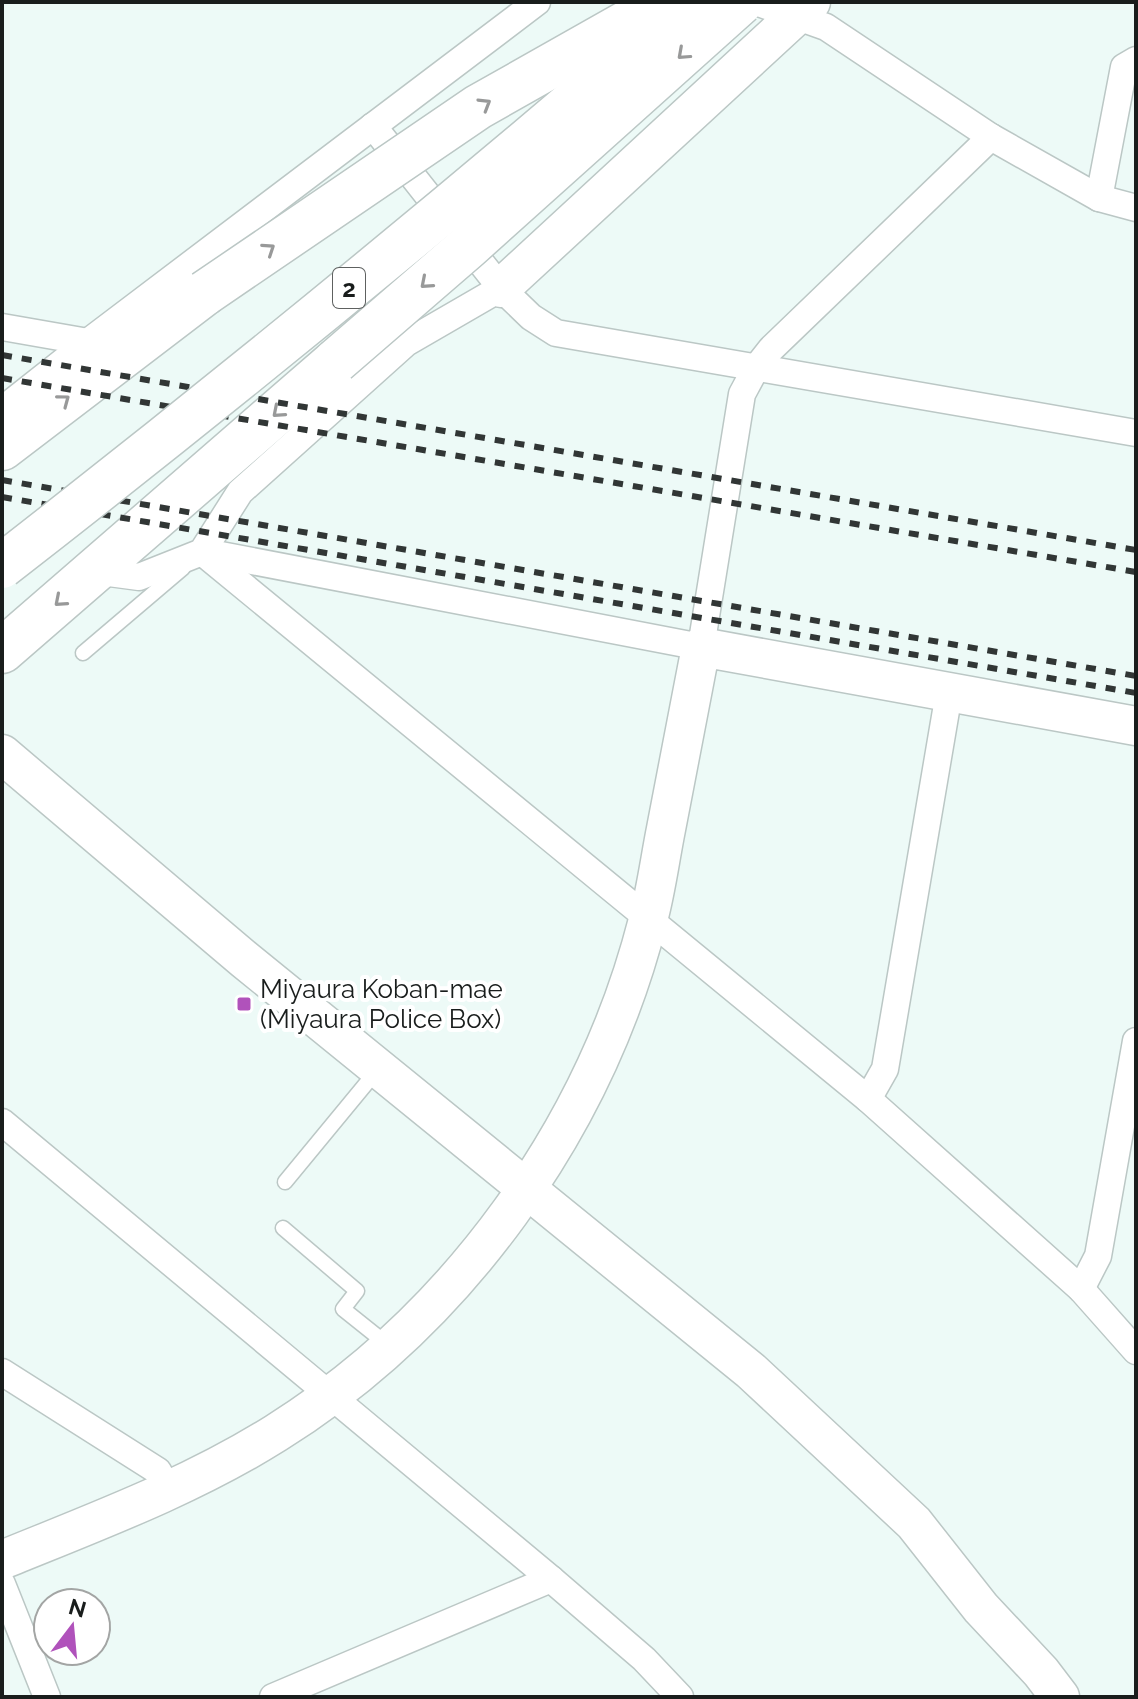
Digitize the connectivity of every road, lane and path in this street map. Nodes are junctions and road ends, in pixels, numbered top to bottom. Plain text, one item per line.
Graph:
1 (537, 2) edge
2 (665, 2) edge
3 (690, 2) edge
4 (741, 2) edge
5 (756, 2) edge
6 (803, 10) edge
7 (1136, 60) edge
8 (373, 126) junction
9 (991, 137) junction
10 (1099, 198) junction
11 (1136, 208) edge
12 (501, 288) junction
13 (2, 327) edge
14 (88, 342) junction
15 (756, 368) junction
16 (2, 410) edge
17 (1136, 433) edge
18 (2, 448) edge
19 (202, 552) junction
20 (266, 564) junction
21 (2, 566) edge
22 (94, 571) junction
23 (248, 589) junction
24 (701, 647) junction
25 (2, 651) edge
26 (83, 653) dead end
27 (949, 693) junction
28 (1136, 726) edge
29 (2, 754) edge
30 (648, 920) junction
31 (1136, 1041) edge
32 (379, 1068) junction
33 (868, 1099) junction
34 (2, 1122) edge
35 (285, 1182) dead end
36 (526, 1188) junction
37 (283, 1228) dead end
38 (1081, 1289) junction
39 (388, 1346) junction
40 (1136, 1351) edge
41 (2, 1372) edge
42 (328, 1396) junction
43 (169, 1491) junction
44 (2, 1560) edge
45 (551, 1579) junction
46 (2, 1584) edge
47 (47, 1697) edge
48 (273, 1697) edge
49 (680, 1697) edge
50 (1060, 1697) edge

1 - 8 street
18 -> 2 highway, bridge
3 - 21 highway, 2, bridge
4 -> 22 highway, bridge
5 - 6 street
6 - 9 street
6 - 12 street
7 - 10 street
8 - 12 street
8 - 14 street
9 - 10 street
9 - 15 street
10 - 11 street
12 - 15 street
12 - 19 street
13 - 14 street
14 - 16 street
15 - 17 street
15 - 24 street
19 - 20 street
19 - 22 street
19 - 23 street
19 - 26 lane
20 - 23 street
20 - 24 street
22 -> 25 highway
23 - 30 street
24 - 27 street
24 - 30 street
27 - 28 street
27 - 33 street
29 - 32 street
30 - 33 street
30 - 36 street
31 - 38 street
32 - 35 lane
32 - 36 street
33 - 38 street
34 - 42 street
36 - 39 street
36 - 50 street
37 - 39 lane
38 - 40 street
39 - 42 street
41 - 43 street
42 - 43 street
42 - 45 street
43 - 44 street
45 - 48 street
45 - 49 street
46 - 47 street

